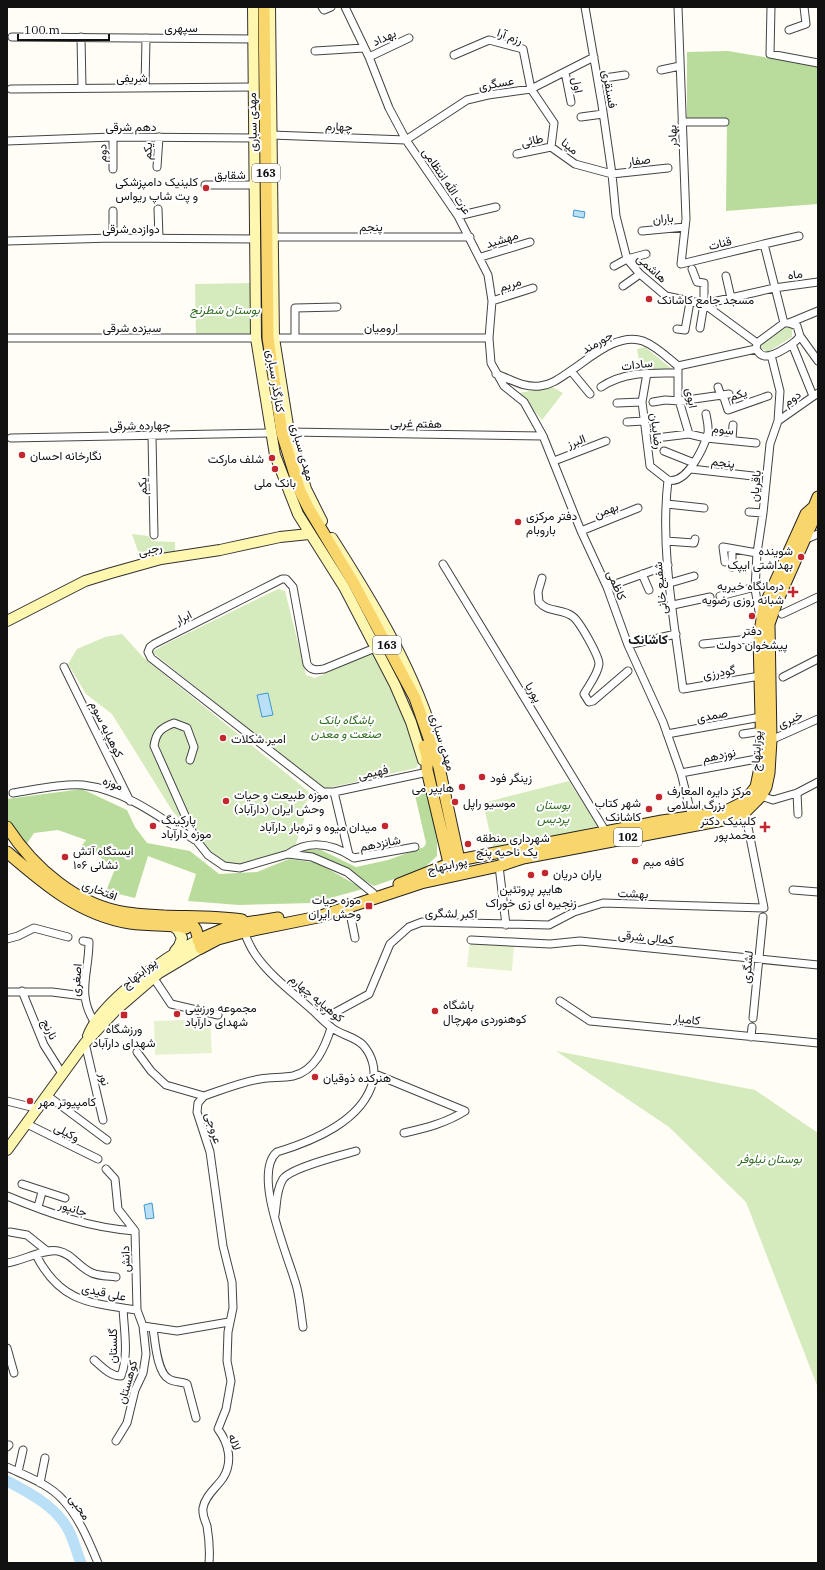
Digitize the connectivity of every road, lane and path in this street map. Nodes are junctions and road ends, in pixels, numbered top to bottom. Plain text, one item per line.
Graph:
1 (253, 7) edge
2 (259, 7) edge
3 (264, 7) edge
4 (270, 7) edge
5 (322, 7) edge
6 (331, 7) edge
7 (345, 7) edge
8 (585, 7) edge
9 (678, 7) edge
10 (771, 7) edge
11 (804, 7) edge
12 (789, 30) dead end
13 (12, 36) dead end
14 (82, 37) junction
15 (146, 38) junction
16 (409, 38) dead end
17 (254, 39) junction
18 (364, 48) junction
19 (315, 51) dead end
20 (454, 55) dead end
21 (369, 57) junction
22 (594, 57) junction
23 (818, 63) edge
24 (680, 66) junction
25 (661, 70) dead end
26 (565, 72) junction
27 (625, 75) dead end
28 (598, 79) junction
29 (254, 87) junction
30 (82, 88) junction
31 (145, 88) junction
32 (11, 89) dead end
33 (531, 89) junction
34 (570, 102) dead end
35 (604, 114) junction
36 (581, 117) dead end
37 (682, 122) junction
38 (725, 122) dead end
39 (271, 135) junction
40 (113, 137) junction
41 (159, 137) junction
42 (254, 138) junction
43 (406, 140) junction
44 (7, 141) edge
45 (551, 147) junction
46 (517, 154) dead end
47 (157, 167) dead end
48 (668, 168) dead end
49 (113, 169) dead end
50 (612, 174) junction
51 (205, 185) dead end
52 (255, 185) junction
53 (496, 206) dead end
54 (158, 209) dead end
55 (113, 210) dead end
56 (458, 216) junction
57 (685, 227) junction
58 (642, 231) dead end
59 (799, 236) dead end
60 (273, 237) junction
61 (470, 237) junction
62 (113, 238) junction
63 (159, 238) junction
64 (256, 239) junction
65 (7, 240) edge
66 (530, 242) dead end
67 (764, 244) junction
68 (646, 254) dead end
69 (481, 257) junction
70 (627, 259) junction
71 (682, 264) joint
72 (614, 266) dead end
73 (692, 269) dead end
74 (640, 274) junction
75 (726, 276) dead end
76 (818, 282) edge
77 (623, 286) dead end
78 (533, 288) dead end
79 (774, 288) junction
80 (731, 298) junction
81 (492, 301) junction
82 (690, 302) junction
83 (704, 304) junction
84 (337, 307) dead end
85 (818, 311) edge
86 (786, 323) junction
87 (700, 328) dead end
88 (677, 329) dead end
89 (800, 336) junction
90 (7, 338) edge
91 (265, 338) junction
92 (295, 338) junction
93 (489, 338) junction
94 (792, 344) junction
95 (757, 346) junction
96 (771, 355) junction
97 (818, 361) edge
98 (678, 369) junction
99 (571, 371) junction
100 (647, 373) junction
101 (496, 374) junction
102 (601, 387) dead end
103 (718, 387) dead end
104 (590, 394) dead end
105 (725, 395) junction
106 (816, 395) edge
107 (768, 396) dead end
108 (680, 401) junction
109 (642, 402) junction
110 (654, 402) dead end
111 (617, 403) dead end
112 (706, 414) dead end
113 (644, 420) junction
114 (778, 421) junction
115 (627, 422) dead end
116 (733, 425) dead end
117 (280, 433) junction
118 (689, 434) junction
119 (152, 436) junction
120 (543, 436) junction
121 (10, 438) dead end
122 (656, 438) dead end
123 (706, 438) junction
124 (732, 440) junction
125 (606, 441) dead end
126 (756, 443) dead end
127 (664, 451) dead end
128 (554, 461) junction
129 (693, 466) junction
130 (753, 476) dead end
131 (668, 482) junction
132 (817, 500) edge
133 (667, 504) junction
134 (638, 508) dead end
135 (704, 508) dead end
136 (749, 512) dead end
137 (763, 513) junction
138 (581, 532) junction
139 (309, 534) junction
140 (818, 534) edge
141 (154, 536) dead end
142 (804, 540) junction
143 (666, 541) junction
144 (695, 541) dead end
145 (732, 549) junction
146 (757, 553) junction
147 (725, 562) dead end
148 (443, 564) dead end
149 (668, 565) junction
150 (732, 567) dead end
151 (642, 574) junction
152 (694, 576) dead end
153 (542, 578) dead end
154 (670, 583) junction
155 (607, 587) junction
156 (755, 587) junction
157 (649, 590) dead end
158 (720, 596) dead end
159 (710, 597) dead end
160 (818, 597) edge
161 (673, 604) junction
162 (782, 614) dead end
163 (7, 621) edge
164 (760, 621) junction
165 (676, 634) junction
166 (759, 638) junction
167 (703, 644) dead end
168 (628, 645) junction
169 (375, 648) junction
170 (818, 659) edge
171 (64, 667) dead end
172 (628, 671) dead end
173 (760, 676) junction
174 (784, 677) dead end
175 (683, 689) joint
176 (762, 717) junction
177 (818, 719) edge
178 (762, 731) junction
179 (667, 734) junction
180 (743, 734) dead end
181 (771, 740) junction
182 (762, 758) junction
183 (190, 760) dead end
184 (428, 771) junction
185 (681, 773) junction
186 (818, 782) edge
187 (323, 792) joint
188 (334, 792) junction
189 (12, 793) dead end
190 (797, 793) junction
191 (762, 796) junction
192 (130, 800) junction
193 (441, 806) junction
194 (745, 812) junction
195 (798, 814) dead end
196 (692, 817) junction
197 (663, 826) junction
198 (7, 827) edge
199 (442, 833) junction
200 (606, 837) junction
201 (196, 840) junction
202 (415, 847) dead end
203 (7, 852) edge
204 (288, 854) junction
205 (349, 855) junction
206 (523, 858) junction
207 (455, 864) junction
208 (499, 866) junction
209 (422, 879) junction
210 (793, 890) dead end
211 (818, 892) edge
212 (373, 893) junction
213 (80, 902) junction
214 (349, 908) junction
215 (164, 916) junction
216 (763, 917) dead end
217 (506, 925) junction
218 (174, 926) junction
219 (249, 927) junction
220 (68, 937) dead end
221 (355, 938) dead end
222 (7, 939) edge
223 (471, 940) dead end
224 (83, 941) dead end
225 (199, 944) junction
226 (171, 954) junction
227 (759, 959) junction
228 (818, 965) edge
229 (153, 977) junction
230 (22, 991) junction
231 (7, 992) edge
232 (84, 996) junction
233 (560, 1001) dead end
234 (218, 1015) dead end
235 (753, 1018) dead end
236 (323, 1019) junction
237 (95, 1023) junction
238 (752, 1027) dead end
239 (331, 1028) junction
240 (751, 1037) junction
241 (85, 1043) junction
242 (818, 1043) edge
243 (137, 1052) dead end
244 (375, 1074) junction
245 (63, 1075) junction
246 (48, 1096) junction
247 (204, 1096) junction
248 (7, 1101) edge
249 (39, 1109) junction
250 (103, 1120) dead end
251 (27, 1124) junction
252 (404, 1133) dead end
253 (107, 1140) dead end
254 (7, 1150) edge
255 (356, 1151) dead end
256 (98, 1159) dead end
257 (106, 1169) dead end
258 (22, 1184) dead end
259 (42, 1192) junction
260 (7, 1196) edge
261 (65, 1198) dead end
262 (38, 1208) junction
263 (275, 1220) junction
264 (135, 1231) junction
265 (10, 1232) dead end
266 (47, 1251) junction
267 (36, 1255) junction
268 (7, 1263) edge
269 (116, 1277) dead end
270 (123, 1308) junction
271 (137, 1310) junction
272 (229, 1322) junction
273 (142, 1326) junction
274 (303, 1327) dead end
275 (153, 1328) junction
276 (7, 1348) edge
277 (94, 1360) dead end
278 (14, 1373) dead end
279 (196, 1418) dead end
280 (116, 1441) dead end
281 (23, 1450) dead end
282 (45, 1458) dead end
283 (7, 1467) edge
284 (18, 1472) junction
285 (40, 1482) junction
286 (98, 1563) edge
287 (209, 1563) edge

1 - 17 main road, کنارگذر سباری
2 - 91 main road, مهدی سباری / 163
3 - 91 main road, مهدی سباری / 163
4 - 39 main road, کنارگذر سباری
5 - 6 street
7 - 18 street, عزت الله انتظامی
8 - 22 street, فسنقری
9 - 24 street, بهادر
10 - 23 street
11 - 12 street
13 - 14 street, سپهری
14 - 15 street, سپهری
14 - 30 street
15 - 17 street, سپهری
15 - 31 street
16 - 21 street, بهداد
17 - 29 main road, کنارگذر سباری
18 - 19 street
18 - 21 street, عزت الله انتظامی
20 - 33 street, رزم آرا
21 - 43 street, عزت الله انتظامی
22 - 26 street, عسگری
22 - 28 street, فسنقری
24 - 25 street
24 - 37 street, بهادر
26 - 33 street, عسگری
26 - 34 street, اول
27 - 28 street
28 - 35 street, فسنقری
29 - 31 street, شریفی
29 - 42 main road, کنارگذر سباری
30 - 31 street, شریفی
30 - 32 street, شریفی
33 - 43 street, عسگری
33 - 45 street, مینا
35 - 36 street
35 - 50 street, فسنقری
37 - 38 street
37 - 57 street, بهادر
39 - 43 street, چهارم
39 - 60 main road, کنارگذر سباری
40 - 41 street, دهم شرقی
40 - 44 street, دهم شرقی
40 - 49 street, دوم
41 - 42 street, دهم شرقی
41 - 47 street, یکم
42 - 52 main road, کنارگذر سباری
43 - 56 street, عزت الله انتظامی
45 - 46 street, طائی
45 - 50 street, مینا
48 - 50 street, صفار
50 - 70 street, هاشمی
51 - 52 street, شقایق
52 - 64 main road, کنارگذر سباری
53 - 56 street
54 - 63 street
55 - 62 street
56 - 61 street, عزت الله انتظامی
57 - 58 street, باران
57 - 71 street, بهادر
59 - 67 street, قنات
60 - 61 street, پنجم
60 - 91 main road, کنارگذر سباری
61 - 69 street, عزت الله انتظامی
62 - 63 street, دوازده شرقی
62 - 65 street, دوازده شرقی
63 - 64 street, دوازده شرقی
64 - 91 main road, کنارگذر سباری
66 - 69 street, مهشید
67 - 71 street, قنات
67 - 79 street
68 - 70 street
69 - 81 street, عزت الله انتظامی
70 - 72 street
70 - 74 street, هاشمی
73 - 83 street
74 - 77 street
74 - 82 street, هاشمی
75 - 80 street
76 - 79 street, ماه
78 - 81 street, مریم
79 - 80 street, ماه
79 - 86 street
80 - 83 street, ماه
81 - 93 street, عزت الله انتظامی
82 - 83 street, هاشمی
82 - 88 street
83 - 87 street
83 - 95 street, هاشمی
84 - 92 street
85 - 86 street
86 - 89 street
86 - 95 street
89 - 94 street
89 - 97 street
90 - 91 street, سیزده شرقی
91 - 92 street, ارومیان
91 - 117 main road, مهدی سباری / 163
92 - 93 street, ارومیان
93 - 101 street, عزت الله انتظامی
94 - 96 street
94 - 106 street
95 - 96 street, هاشمی
95 - 98 street
96 - 114 street, باقریان
98 - 99 street, جورمند
98 - 100 street, سادات
98 - 108 street, ابوی
99 - 101 street, جورمند
99 - 104 street
100 - 102 street, سادات
100 - 109 street, رضاییان
101 - 120 street, کاظمی
103 - 105 street
105 - 107 street, یکم
105 - 108 street, یکم
106 - 114 street, دوم
108 - 110 street, یکم
108 - 118 street, ابوی
109 - 111 street
109 - 113 street, رضاییان
112 - 123 street
113 - 115 street
113 - 131 street, رضاییان
114 - 137 street, باقریان
116 - 124 street
117 - 119 street, چهارده شرقی
117 - 120 street, هفتم غربی
117 - 139 main road
117 - 184 main road, 163
117 - 193 main road, مهدی سباری / 163
118 - 122 street
118 - 123 street, سوم
119 - 121 street, چهارده شرقی
119 - 141 street, یکم
120 - 128 street, کاظمی
123 - 124 street, سوم
123 - 129 street
124 - 126 street, سوم
125 - 128 street, البرز
127 - 129 street, پنجم
128 - 138 street, کاظمی
129 - 130 street, پنجم
129 - 131 street
131 - 133 street, شفیع خانی
132 - 142 main road, پورابتهاج / 102
132 - 164 main road, پورابتهاج / 102
133 - 135 street
133 - 143 street, شفیع خانی
134 - 138 street, بهمن
136 - 137 street
137 - 146 street, باقریان
138 - 155 street, کاظمی
139 - 163 main road, رجبی
139 - 169 main road
140 - 142 street
142 - 181 main road, پورابتهاج / 102
143 - 144 street
143 - 149 street, شفیع خانی
145 - 146 street
145 - 147 street
145 - 150 street
146 - 156 street, باقریان
148 - 200 street, پوریا
149 - 151 street
149 - 154 street, شفیع خانی
151 - 155 street
151 - 157 street
152 - 154 street
153 - 172 street
154 - 161 street, شفیع خانی
155 - 168 street, کاظمی
156 - 158 street
156 - 164 street, باقریان
159 - 161 street
160 - 162 street
161 - 165 street, شفیع خانی
164 - 166 main road, پورابتهاج / 102
165 - 168 street
165 - 175 street, شفیع خانی
166 - 167 street
166 - 173 main road, پورابتهاج / 102
168 - 179 street, کاظمی
169 - 184 main road
169 - 187 street, ابرار
170 - 174 street
171 - 192 street, کوهپایه سوم
173 - 175 street, گودرزی
173 - 176 main road, پورابتهاج / 102
176 - 178 main road, پورابتهاج / 102
176 - 179 street, صمدی
177 - 181 street, خیری
178 - 180 street
178 - 182 main road, پورابتهاج / 102
179 - 185 street, کاظمی
181 - 191 main road, پورابتهاج / 102
182 - 185 street, نوزدهم
182 - 196 main road, پورابتهاج / 102
183 - 201 street
184 - 188 street, فهیمی
184 - 193 main road, 163
185 - 196 street, کاظمی
186 - 190 street
187 - 188 street, فهیمی
188 - 205 street, شانزدهم
189 - 192 street, موزه
190 - 191 street
190 - 195 street
191 - 194 main road, پورابتهاج / 102
192 - 201 street, موزه
193 - 199 main road, 163
193 - 207 main road, مهدی سباری / 163
194 - 197 main road, پورابتهاج / 102
194 - 217 street, بهشت
196 - 197 main road, پورابتهاج / 102
197 - 200 main road, پورابتهاج / 102
198 - 213 main road, افتخاری
199 - 207 main road, 163
199 - 209 main road
200 - 206 main road, پورابتهاج / 102
200 - 207 main road, پورابتهاج / 102
201 - 204 street
202 - 205 street, شانزدهم
203 - 213 main road, افتخاری
204 - 205 street, شانزدهم
204 - 212 street
206 - 207 main road
206 - 208 main road, پورابتهاج / 102
207 - 209 main road
208 - 209 main road, پورابتهاج / 102
208 - 217 street
209 - 212 main road, پورابتهاج / 102
209 - 214 main road, پورابتهاج / 102
210 - 211 street
212 - 219 main road, پورابتهاج / 102
213 - 215 main road, افتخاری
213 - 218 main road, افتخاری
214 - 219 main road, پورابتهاج / 102
214 - 221 street
215 - 219 main road
215 - 225 main road
216 - 227 street, لشگری
217 - 236 street, اکبر لشگری
218 - 225 main road, افتخاری
218 - 226 main road
219 - 225 main road, پورابتهاج / 102
219 - 236 street, کوهپایه چهارم
220 - 222 street
223 - 227 street, کمالی شرقی
224 - 232 street, اصغری
225 - 226 main road, پورابتهاج / 102
225 - 229 main road, پورابتهاج / 102
226 - 237 main road, پورابتهاج / 102
227 - 228 street, کمالی شرقی
227 - 235 street, لشگری
229 - 234 street
229 - 241 main road, پورابتهاج / 102
230 - 231 street
230 - 232 street
230 - 245 street, نارنج
232 - 237 street, اصغری
233 - 240 street, کامیار
236 - 239 street, کوهپایه چهارم
237 - 241 main road, پورابتهاج / 102
238 - 240 street
239 - 244 street, کوهپایه چهارم
239 - 247 street, عروجی
240 - 242 street, کامیار
241 - 245 main road, پورابتهاج / 102
241 - 250 street, نور
243 - 247 street
244 - 252 street
244 - 263 street
245 - 246 main road, پورابتهاج / 102
246 - 249 main road, پورابتهاج / 102
246 - 253 street
247 - 272 street, عروجی
248 - 249 street
249 - 251 main road, پورابتهاج / 102
251 - 254 main road, پورابتهاج / 102
251 - 256 street, وکیلی
255 - 263 street
257 - 264 street
258 - 259 street
259 - 261 street
259 - 262 street
260 - 262 street, جانپور
262 - 264 street, جانپور
263 - 274 street
264 - 271 street, دانش
265 - 266 street
266 - 267 street
266 - 269 street
267 - 268 street
267 - 270 street, علی قیدی
270 - 271 street, علی قیدی
270 - 277 street, گلستان
271 - 273 street, علی قیدی
272 - 275 street
272 - 287 street, لاله
273 - 275 street
273 - 280 street, کوهستان
275 - 279 street
276 - 278 street
281 - 284 street
282 - 285 street
283 - 284 street, محبی
284 - 285 street, محبی
285 - 286 street, محبی

